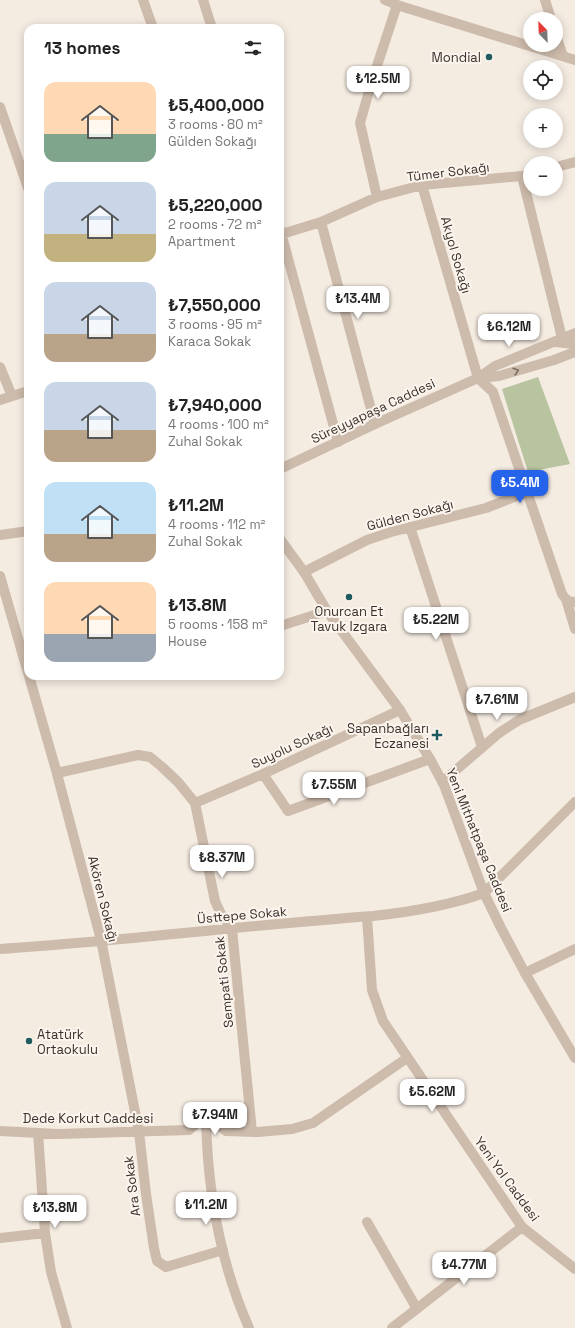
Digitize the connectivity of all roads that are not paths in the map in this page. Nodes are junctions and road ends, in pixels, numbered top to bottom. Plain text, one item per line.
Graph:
1 (143, 0) edge
2 (203, 0) edge
3 (385, 0) edge
4 (545, 0) edge
5 (398, 5) junction
6 (549, 12) edge
7 (152, 24) edge
8 (211, 24) edge
9 (561, 52) edge
10 (562, 56) junction
11 (575, 60) edge
12 (0, 107) edge
13 (575, 162) edge
14 (563, 165) edge
15 (523, 175) edge
16 (24, 176) edge
17 (422, 186) junction
18 (530, 196) edge
19 (377, 197) junction
20 (321, 222) junction
21 (284, 231) edge
22 (284, 243) edge
23 (575, 333) edge
24 (558, 340) junction
25 (575, 344) edge
26 (575, 352) edge
27 (575, 359) edge
28 (554, 360) junction
29 (0, 367) edge
30 (478, 378) junction
31 (24, 392) edge
32 (12, 396) junction
33 (0, 400) edge
34 (375, 424) junction
35 (338, 442) junction
36 (284, 467) edge
37 (527, 492) junction
38 (410, 527) junction
39 (24, 532) edge
40 (0, 535) edge
41 (284, 544) edge
42 (304, 572) junction
43 (0, 576) edge
44 (570, 601) edge
45 (327, 611) junction
46 (284, 625) edge
47 (575, 628) edge
48 (24, 659) edge
49 (30, 680) edge
50 (575, 697) edge
51 (400, 710) junction
52 (482, 748) junction
53 (430, 759) junction
54 (57, 773) junction
55 (263, 774) junction
56 (442, 782) junction
57 (575, 802) edge
58 (195, 803) junction
59 (484, 893) junction
60 (367, 917) junction
61 (232, 929) junction
62 (101, 940) junction
63 (0, 949) edge
64 (575, 949) edge
65 (525, 973) junction
66 (407, 1058) junction
67 (575, 1058) edge
68 (206, 1115) junction
69 (0, 1130) edge
70 (139, 1132) junction
71 (252, 1132) junction
72 (38, 1133) junction
73 (367, 1222) dead end
74 (522, 1227) junction
75 (45, 1233) junction
76 (0, 1238) edge
77 (223, 1250) junction
78 (575, 1269) edge
79 (417, 1309) junction
80 (394, 1327) edge
81 (67, 1328) edge
82 (250, 1328) edge

1 - 7 street
2 - 8 street
3 - 5 street
4 - 6 street
5 - 10 street
5 - 19 street
9 - 10 street
10 - 11 street
12 - 16 street
13 - 14 street
15 - 17 street, Tümer Sokağı
17 - 19 street, Tümer Sokağı
17 - 30 street, Akyol Sokağı
18 - 24 street
19 - 20 street, Tümer Sokağı
20 - 21 street, Tümer Sokağı
20 - 34 street
22 - 35 street
23 - 24 street
24 - 25 street, Süreyyapaşa Caddesi
24 - 30 street, Süreyyapaşa Caddesi
26 - 28 street, Süreyyapaşa Caddesi
27 - 28 street, Süreyyapaşa Caddesi
30 -> 28 street, Süreyyapaşa Caddesi
29 - 32 street
30 - 34 street, Süreyyapaşa Caddesi
30 - 37 street
31 - 32 street
32 - 33 street
34 - 35 street, Süreyyapaşa Caddesi
35 - 36 street, Süreyyapaşa Caddesi
37 - 38 street, Gülden Sokağı
37 - 44 street
38 - 42 street, Gülden Sokağı
38 - 52 street
39 - 40 street
41 - 42 street, Yeni Mithatpaşa Caddesi
42 - 45 street, Yeni Mithatpaşa Caddesi
43 - 48 street
44 - 47 street
45 - 46 street
45 - 51 street, Yeni Mithatpaşa Caddesi
49 - 54 street, Akören Sokağı
50 - 52 street
51 - 53 street, Yeni Mithatpaşa Caddesi
51 - 55 street, Suyolu Sokağı
52 - 56 street
53 - 55 street
53 - 56 street, Yeni Mithatpaşa Caddesi
54 - 58 street, Sempati Sokak
54 - 62 street, Akören Sokağı
55 - 58 street, Suyolu Sokağı
56 - 59 street, Yeni Mithatpaşa Caddesi
57 - 59 street
58 - 61 street, Sempati Sokak
59 - 60 street, Üsttepe Sokak
59 - 65 street, Yeni Mithatpaşa Caddesi
60 - 61 street, Üsttepe Sokak
60 - 66 street, Yeni Yol Caddesi
61 - 62 street, Üsttepe Sokak
61 - 71 street, Sempati Sokak
62 - 63 street, Üsttepe Sokak
62 - 70 street, Akören Sokağı
64 - 65 street
65 - 67 street, Yeni Mithatpaşa Caddesi
66 - 71 street
66 - 74 street, Yeni Yol Caddesi
68 - 70 street, Dede Korkut Caddesi
68 - 71 street
68 - 77 street
69 - 72 street, Dede Korkut Caddesi
70 - 72 street, Dede Korkut Caddesi
70 - 77 street, Ara Sokak
72 - 75 street
73 - 79 street
74 - 78 street, Yeni Yol Caddesi
74 - 79 street
75 - 76 street
75 - 81 street
77 - 82 street
79 - 80 street

